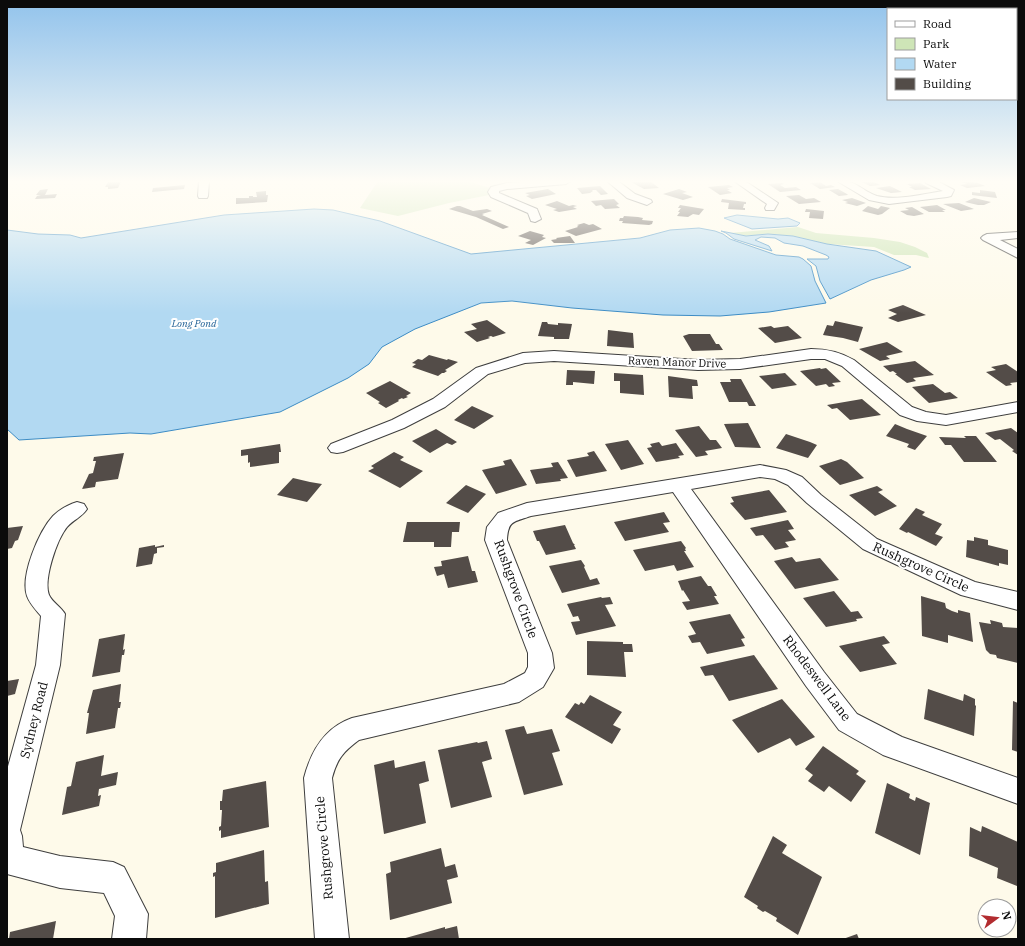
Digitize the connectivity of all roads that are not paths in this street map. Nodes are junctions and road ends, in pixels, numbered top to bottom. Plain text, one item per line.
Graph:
1 (1018, 234) edge
2 (1018, 254) edge
3 (1018, 407) edge
4 (337, 448) dead end
5 (678, 485) junction
6 (77, 509) dead end
7 (1018, 601) edge
8 (1018, 791) edge
9 (7, 825) edge
10 (7, 836) edge
11 (129, 939) edge
12 (332, 939) edge

1 - 2 street
3 - 4 street, Raven Manor Drive
5 - 7 street, Rushgrove Circle
5 - 8 street, Rhodeswell Lane
5 - 12 street, Rushgrove Circle
6 - 9 street, Sydney Road
10 - 11 street

